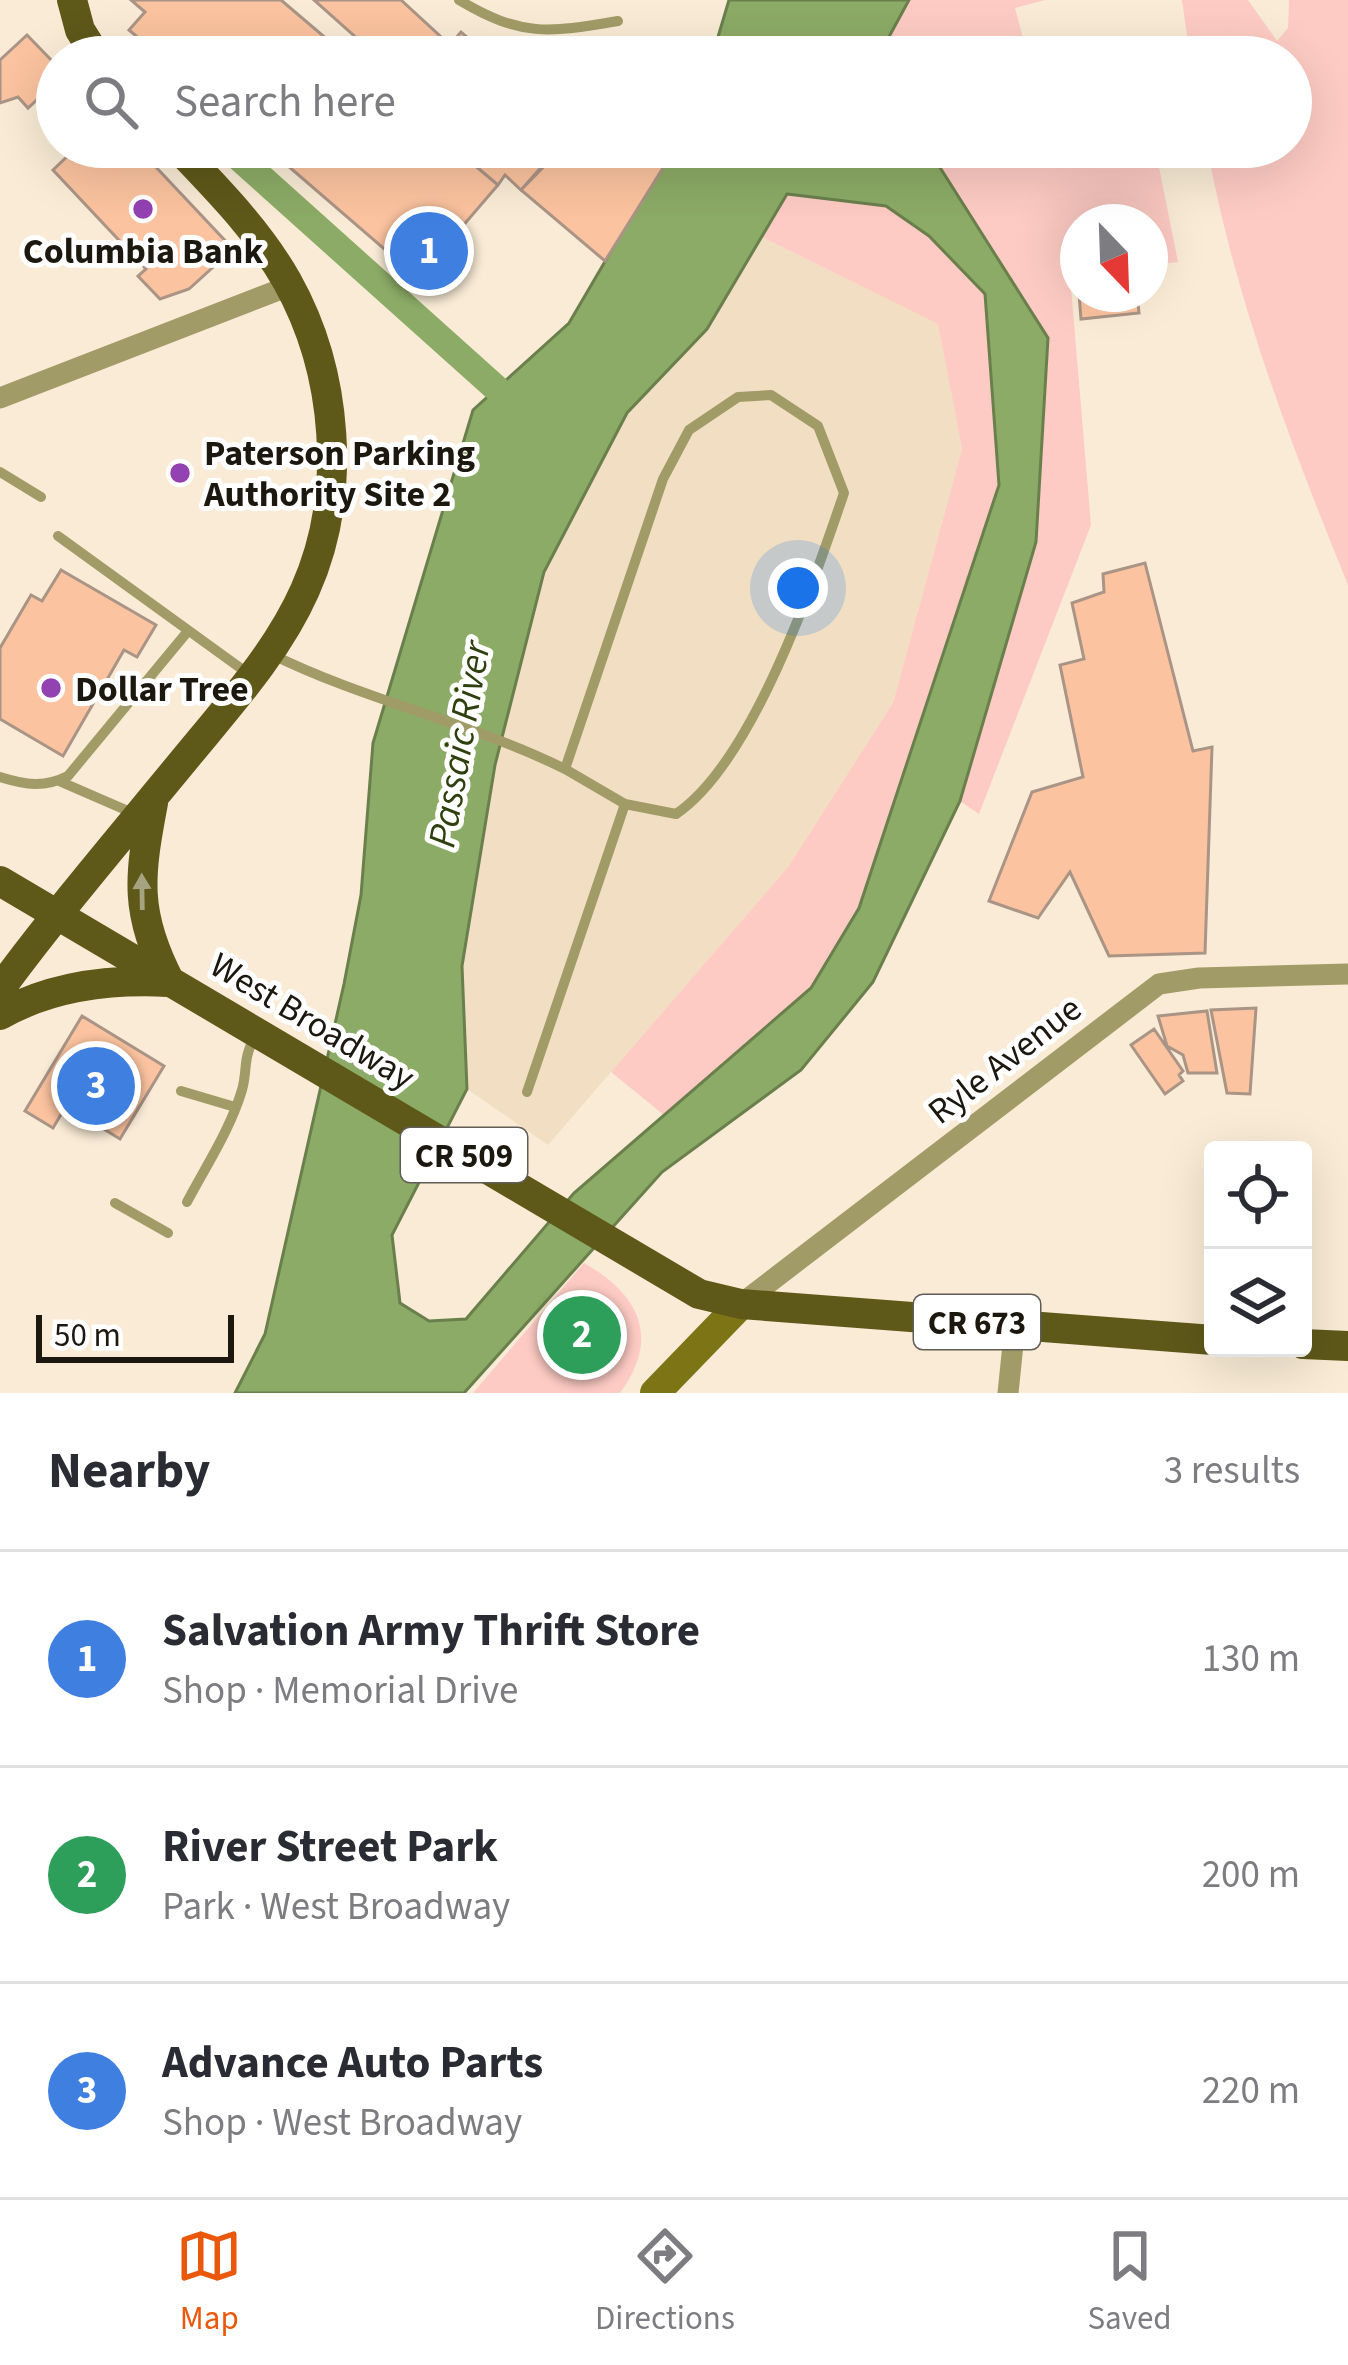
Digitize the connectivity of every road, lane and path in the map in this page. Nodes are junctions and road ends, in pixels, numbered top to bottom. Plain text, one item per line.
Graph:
1 (72, 0) edge
2 (459, 0) edge
3 (618, 21) dead end
4 (84, 36) edge
5 (197, 168) edge
6 (290, 286) junction
7 (0, 398) edge
8 (0, 472) edge
9 (41, 497) dead end
10 (58, 536) dead end
11 (188, 631) junction
12 (260, 665) junction
13 (565, 769) junction
14 (0, 777) edge
15 (58, 781) junction
16 (625, 804) junction
17 (146, 806) junction
18 (0, 881) edge
19 (56, 914) junction
20 (1348, 974) edge
21 (170, 982) junction
22 (0, 989) edge
23 (0, 1015) edge
24 (258, 1032) junction
25 (181, 1091) dead end
26 (526, 1092) dead end
27 (235, 1107) junction
28 (187, 1202) dead end
29 (115, 1203) dead end
30 (168, 1233) dead end
31 (741, 1304) junction
32 (1015, 1325) junction
33 (1348, 1328) edge
34 (1204, 1339) edge
35 (1312, 1344) edge
36 (1347, 1346) edge
37 (655, 1393) edge
38 (1008, 1393) edge

1 - 4 main road
2 - 3 lane
5 - 6 main road
6 - 7 street
6 - 12 main road
8 - 9 lane
10 - 11 lane
11 - 12 lane
11 - 15 lane
12 - 13 lane
12 - 17 main road
13 - 16 lane
13 - 16 lane
14 - 15 lane
15 - 17 lane
16 - 26 lane
17 - 19 main road
21 -> 17 main road
18 - 19 main road, West Broadway / CR 509
19 - 21 main road, West Broadway / CR 509
19 - 22 main road
20 - 31 street, Ryle Avenue
21 - 23 main road
21 - 24 main road, West Broadway / CR 509
24 - 27 lane
24 - 31 main road, West Broadway / CR 509
25 - 27 lane
27 - 28 lane
29 - 30 lane
31 - 32 main road, West Broadway / CR 673
31 - 37 street
32 - 34 main road, West Broadway / CR 673
32 - 38 street
33 - 36 street
35 - 36 main road

